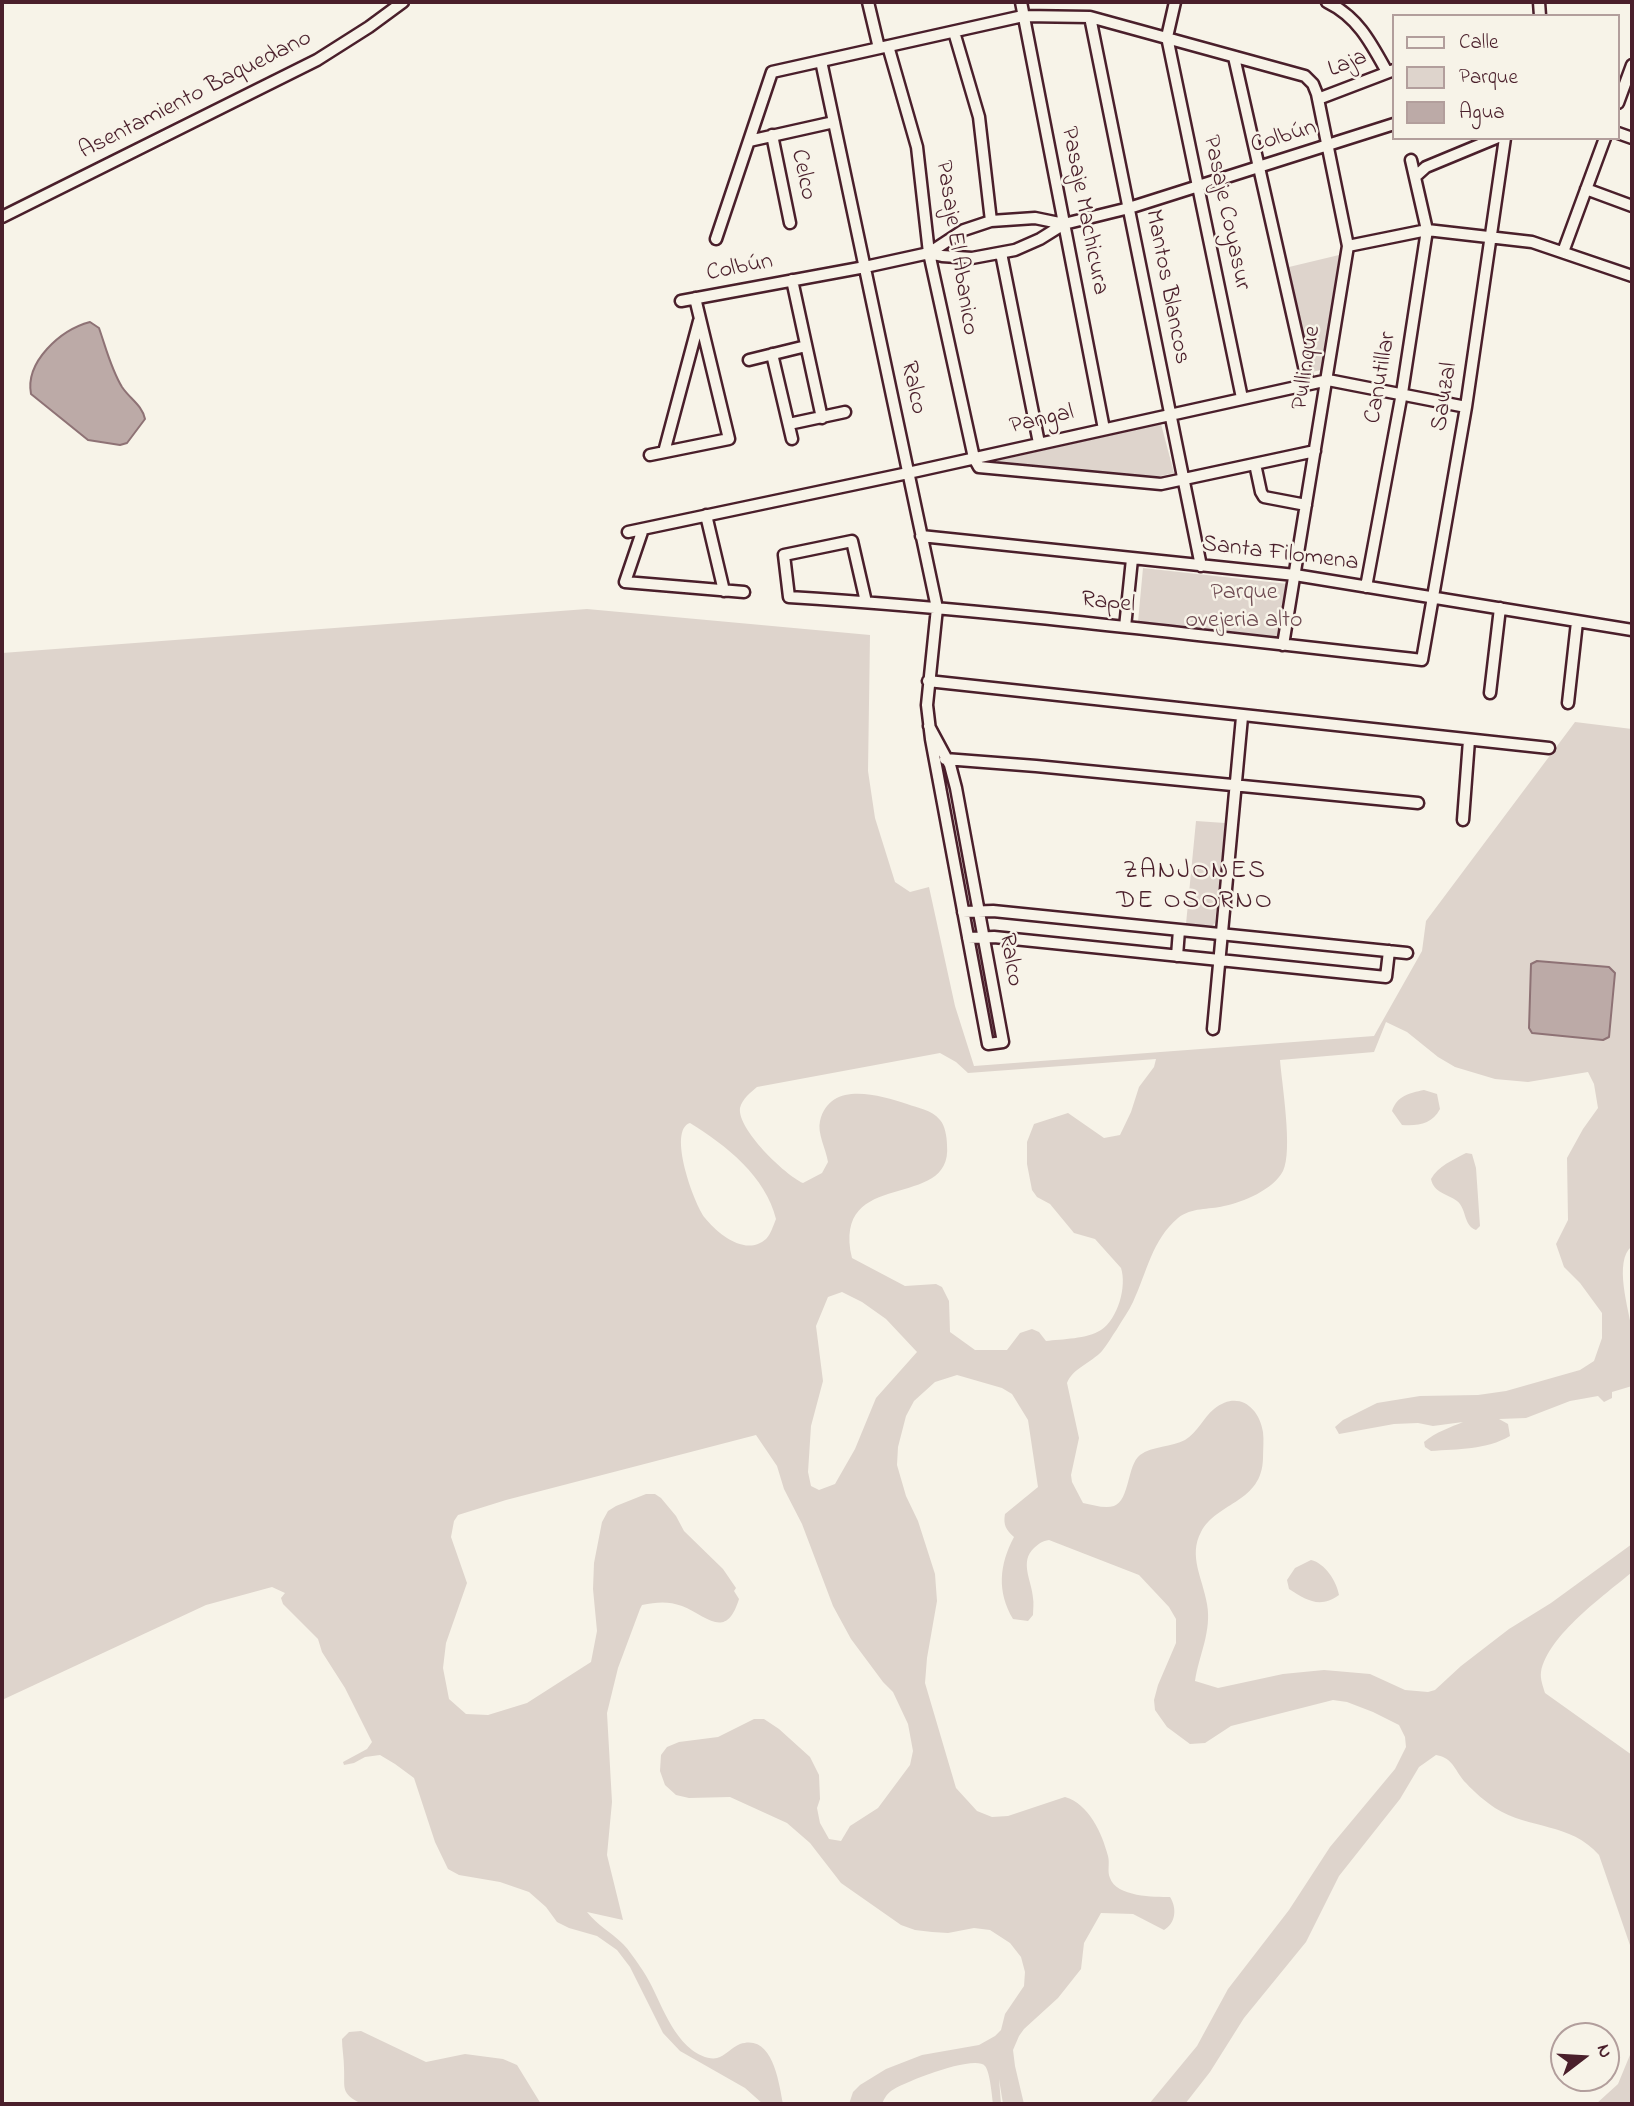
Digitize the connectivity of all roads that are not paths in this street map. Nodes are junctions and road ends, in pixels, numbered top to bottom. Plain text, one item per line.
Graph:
1 (403, 2) edge
2 (868, 2) edge
3 (1021, 2) edge
4 (1175, 2) edge
5 (1327, 2) edge
6 (1023, 16) junction
7 (1090, 17) junction
8 (954, 32) junction
9 (1167, 37) junction
10 (883, 47) junction
11 (1234, 57) junction
12 (821, 61) junction
13 (1632, 65) edge
14 (1390, 71) edge
15 (1620, 98) edge
16 (1318, 99) junction
17 (834, 122) junction
18 (1392, 125) edge
19 (772, 135) junction
20 (1491, 140) edge
21 (1505, 140) edge
22 (1604, 140) edge
23 (749, 141) junction
24 (1328, 146) junction
25 (1411, 160) dead end
26 (1258, 167) junction
27 (1416, 176) junction
28 (1197, 186) junction
29 (1586, 189) junction
30 (1632, 206) edge
31 (1129, 208) junction
32 (2, 217) edge
33 (991, 221) junction
34 (790, 223) dead end
35 (1064, 224) junction
36 (1427, 230) junction
37 (1492, 238) junction
38 (716, 239) dead end
39 (1348, 246) junction
40 (1563, 252) junction
41 (929, 253) junction
42 (1001, 253) junction
43 (865, 267) junction
44 (1632, 276) edge
45 (792, 280) junction
46 (695, 299) junction
47 (681, 301) dead end
48 (700, 318) junction
49 (806, 346) junction
50 (772, 354) junction
51 (749, 360) dead end
52 (1328, 380) junction
53 (1308, 384) junction
54 (1402, 393) junction
55 (1242, 398) junction
56 (1466, 407) junction
57 (845, 412) dead end
58 (1170, 414) junction
59 (822, 418) junction
60 (789, 424) junction
61 (1104, 429) junction
62 (792, 439) dead end
63 (1039, 443) junction
64 (1315, 451) junction
65 (664, 452) junction
66 (650, 455) dead end
67 (974, 458) junction
68 (1255, 464) junction
69 (908, 473) junction
70 (1184, 480) junction
71 (1306, 505) junction
72 (706, 515) junction
73 (643, 529) junction
74 (628, 532) dead end
75 (921, 536) junction
76 (1132, 559) junction
77 (1201, 566) junction
78 (1295, 575) junction
79 (1366, 586) junction
80 (724, 591) junction
81 (744, 592) dead end
82 (1434, 597) junction
83 (866, 602) junction
84 (937, 608) junction
85 (1500, 608) junction
86 (1577, 622) junction
87 (1125, 627) junction
88 (1632, 630) edge
89 (1283, 645) junction
90 (1422, 660) joint
91 (928, 681) junction
92 (1490, 693) dead end
93 (1568, 704) dead end
94 (1242, 717) junction
95 (929, 726) junction
96 (1469, 740) junction
97 (1549, 748) dead end
98 (947, 759) junction
99 (935, 760) junction
100 (1236, 784) junction
101 (1418, 803) dead end
102 (1464, 820) dead end
103 (978, 911) junction
104 (963, 912) junction
105 (1179, 930) junction
106 (1222, 934) junction
107 (983, 937) junction
108 (968, 938) junction
109 (1389, 951) junction
110 (1407, 953) dead end
111 (1177, 956) junction
112 (1219, 960) junction
113 (1213, 1029) dead end

1 - 32 street, Asentamiento Baquedano
2 - 10 street, Pasaje El Abanico
3 - 6 street, Pasaje Machicura
4 - 9 street
5 - 14 street
6 - 7 street
6 - 8 street
6 - 35 street, Pasaje Machicura
7 - 9 street
7 - 31 street, Mantos Blancos
8 - 10 street
8 - 33 street
9 - 11 street
9 - 28 street, Pasaje Coyasur
10 - 12 street
10 - 41 street, Pasaje El Abanico
11 - 16 street
11 - 26 street
12 - 17 street, Ralco
12 - 23 street
13 - 15 street
14 - 16 street, Laja
16 - 24 street, Pullinque
17 - 19 street
17 - 43 street, Ralco
18 - 24 street, Colbún
19 - 23 street
19 - 34 street, Celco
20 - 27 street
21 - 37 street, Sauzal
22 - 29 street
23 - 38 street
24 - 26 street, Colbún
24 - 39 street, Pullinque
25 - 27 street, Canutillar
26 - 28 street, Colbún
26 - 53 street
27 - 36 street, Canutillar
28 - 31 street, Colbún
28 - 55 street, Pasaje Coyasur
29 - 30 street
29 - 40 street
31 - 35 street, Colbún
31 - 58 street, Mantos Blancos
33 - 35 street, Colbún
33 - 41 street, Colbún
35 - 42 street, Colbún
35 - 61 street, Pasaje Machicura
36 - 37 street
36 - 39 street
36 - 54 street, Canutillar
37 - 40 street
37 - 56 street, Sauzal
39 - 52 street, Pullinque
40 - 44 street
41 - 42 street, Colbún
41 - 43 street, Colbún
41 - 67 street, Pasaje El Abanico
42 - 63 street
43 - 45 street, Colbún
43 - 69 street, Ralco
45 - 46 street, Colbún
45 - 49 street
46 - 47 street, Colbún
46 - 48 street
48 - 65 street
48 - 65 street
49 - 50 street
49 - 59 street
50 - 51 street
50 - 60 street
52 - 53 street, Pangal
52 - 54 street, Pangal
52 - 64 street, Pullinque
53 - 55 street, Pangal
54 - 56 street, Pangal
54 - 79 street, Canutillar
55 - 58 street, Pangal
56 - 82 street, Sauzal
57 - 59 street
58 - 61 street, Pangal
58 - 70 street, Mantos Blancos
59 - 60 street
60 - 62 street
61 - 63 street, Pangal
63 - 67 street, Pangal
64 - 68 street
64 - 71 street, Pullinque
65 - 66 street
67 - 69 street, Pangal
67 - 70 street
68 - 70 street
68 - 71 street
69 - 72 street, Pangal
69 - 75 street, Ralco
70 - 77 street, Mantos Blancos
71 - 78 street, Pullinque
72 - 73 street, Pangal
72 - 80 street
73 - 74 street, Pangal
73 - 80 street
75 - 76 street, Santa Filomena
75 - 84 street, Ralco
76 - 77 street, Santa Filomena
76 - 87 street
77 - 78 street, Santa Filomena
78 - 79 street, Santa Filomena
78 - 89 street, Pullinque
79 - 82 street, Santa Filomena
80 - 81 street
82 - 85 street, Santa Filomena
82 - 90 street, Sauzal
83 - 83 street, Rapel
83 - 84 street, Rapel
84 - 87 street, Rapel
84 - 91 street, Ralco
85 - 86 street, Santa Filomena
85 - 92 street
86 - 88 street, Santa Filomena
86 - 93 street
87 - 89 street, Rapel
89 - 90 street, Rapel
91 - 94 street
91 - 95 street, Ralco
94 - 96 street
94 - 100 street
95 - 98 street, Ralco
95 - 99 street, Ralco
96 - 97 street
96 - 102 street
98 - 99 street
98 - 100 street
98 - 103 street, Ralco
99 - 104 street, Ralco
100 - 101 street
100 - 106 street
103 - 104 street
103 - 105 street
103 - 107 street, Ralco
104 - 108 street, Ralco
105 - 106 street
105 - 111 street
106 - 109 street
106 - 112 street
107 - 108 street
107 - 108 street, Ralco
107 - 111 street
109 - 110 street
109 - 112 street
111 - 112 street
112 - 113 street

